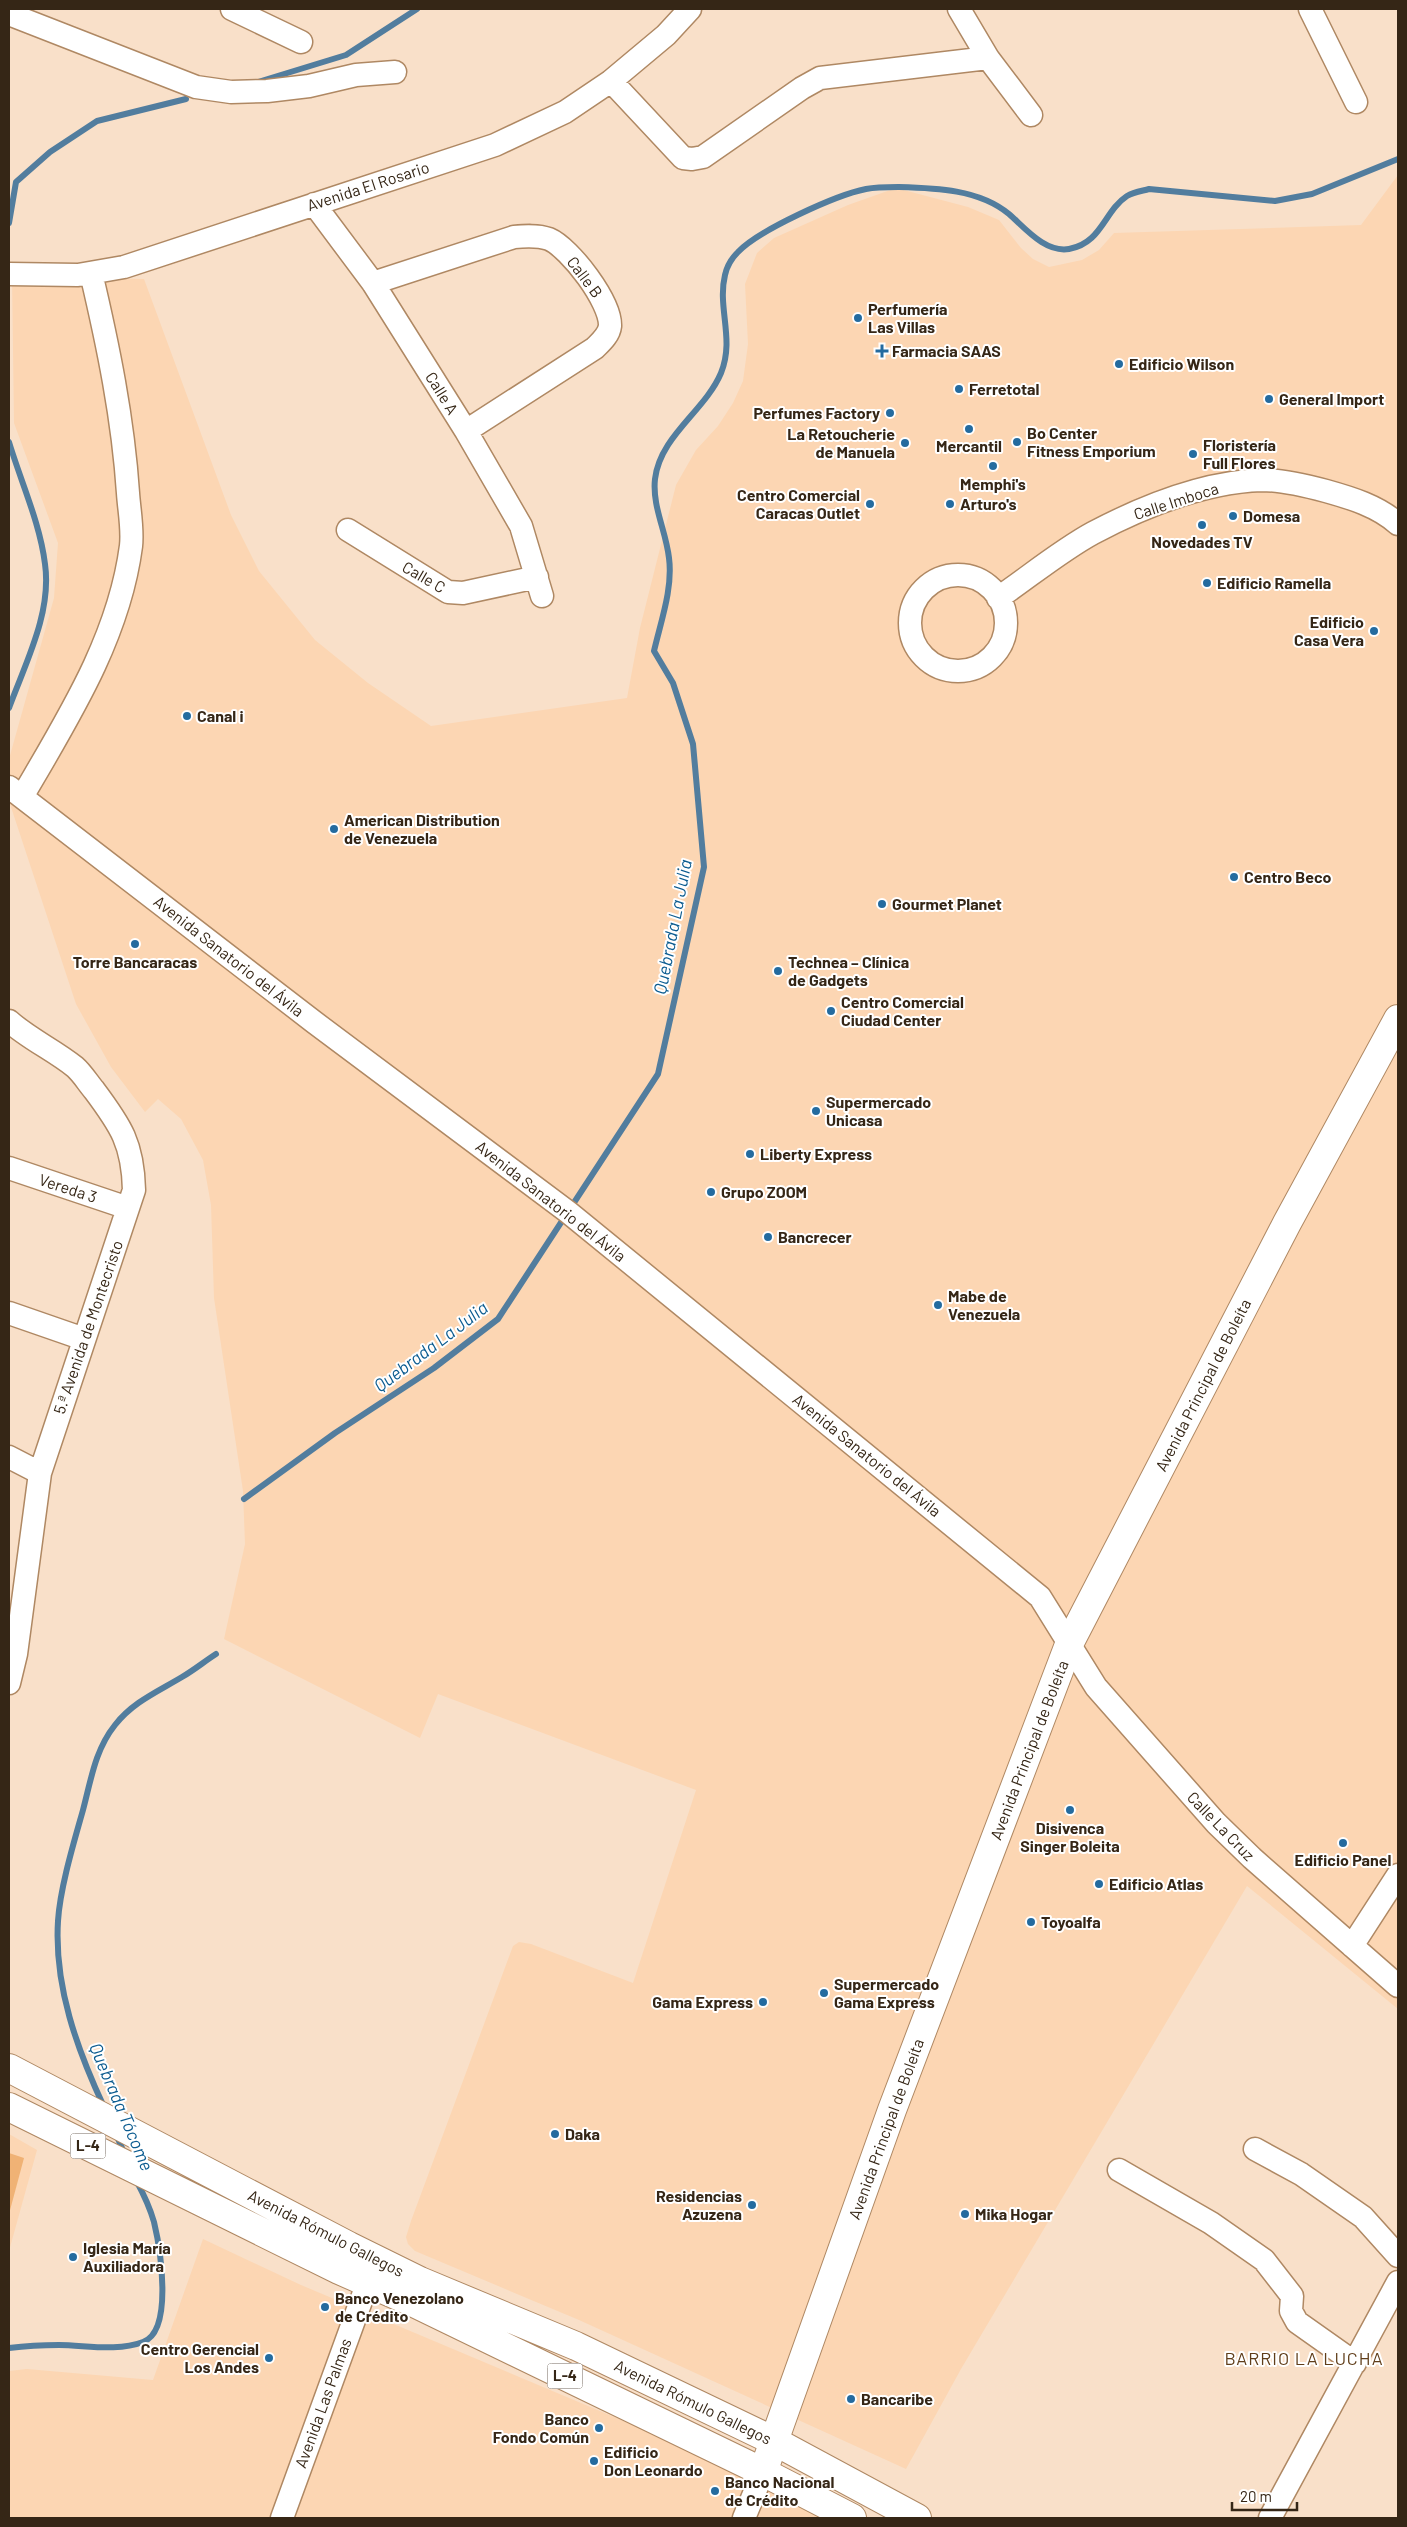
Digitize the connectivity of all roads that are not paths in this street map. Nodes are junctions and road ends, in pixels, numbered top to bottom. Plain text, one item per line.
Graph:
1 (232, 9) edge
2 (690, 9) edge
3 (959, 9) edge
4 (1310, 9) edge
5 (9, 14) edge
6 (301, 42) dead end
7 (988, 58) junction
8 (395, 72) dead end
9 (611, 81) junction
10 (1356, 102) dead end
11 (1030, 115) dead end
12 (314, 204) junction
13 (91, 273) junction
14 (9, 274) edge
15 (373, 282) junction
16 (466, 431) junction
17 (1398, 524) edge
18 (348, 530) dead end
19 (540, 586) joint
20 (998, 598) junction
21 (15, 792) edge
22 (1398, 1019) edge
23 (10, 1023) edge
24 (9, 1168) edge
25 (128, 1208) junction
26 (9, 1313) edge
27 (84, 1339) junction
28 (9, 1457) edge
29 (40, 1473) junction
30 (13, 1632) edge
31 (1070, 1642) junction
32 (9, 1683) edge
33 (1398, 1875) edge
34 (1352, 1946) junction
35 (1398, 1986) edge
36 (9, 2068) edge
37 (9, 2107) edge
38 (1255, 2149) dead end
39 (1119, 2170) dead end
40 (1398, 2256) edge
41 (371, 2271) junction
42 (1398, 2282) edge
43 (1355, 2363) junction
44 (774, 2440) junction
45 (763, 2472) junction
46 (282, 2518) edge
47 (744, 2518) edge
48 (852, 2518) edge
49 (917, 2518) edge
50 (1270, 2518) edge

1 - 6 street
2 - 9 street, Avenida El Rosario
3 - 7 street
4 - 10 street
5 - 8 street
7 - 9 street
7 - 11 street
9 - 12 street, Avenida El Rosario
12 - 13 street, Avenida El Rosario
12 - 15 street, Calle A
13 - 14 street, Avenida El Rosario
13 - 21 street
15 - 16 street, Calle A
15 - 16 street, Calle B
16 - 19 street, Calle A
17 - 20 street, Calle Imboca
18 - 19 street, Calle C
20 - 20 street
21 - 31 street, Avenida Sanatorio del Ávila
22 - 31 main road, Avenida Principal de Boleíta
23 - 25 street, 5.ª Avenida de Montecristo
24 - 25 street, Vereda 3
25 - 27 street, 5.ª Avenida de Montecristo
26 - 27 street
27 - 29 street, 5.ª Avenida de Montecristo
28 - 29 street
29 - 30 street, 5.ª Avenida de Montecristo
30 - 32 street, 5.ª Avenida de Montecristo
31 - 34 street, Calle La Cruz
31 - 44 main road, Avenida Principal de Boleíta
33 - 34 street
34 - 35 street, Calle La Cruz
36 - 41 main road, Avenida Rómulo Gallegos / L-4
37 - 41 main road, Avenida Rómulo Gallegos / L-4
38 - 40 street
39 - 43 street
41 - 44 main road, Avenida Rómulo Gallegos / L-4
41 - 45 main road, Avenida Rómulo Gallegos / L-4
41 - 46 street, Avenida Las Palmas
42 - 43 street
43 - 50 street
44 - 45 main road, Avenida Principal de Boleíta
44 - 49 main road, Avenida Rómulo Gallegos / L-4
45 - 47 street, Avenida Principal de Boleíta
45 - 48 main road, Avenida Rómulo Gallegos / L-4

